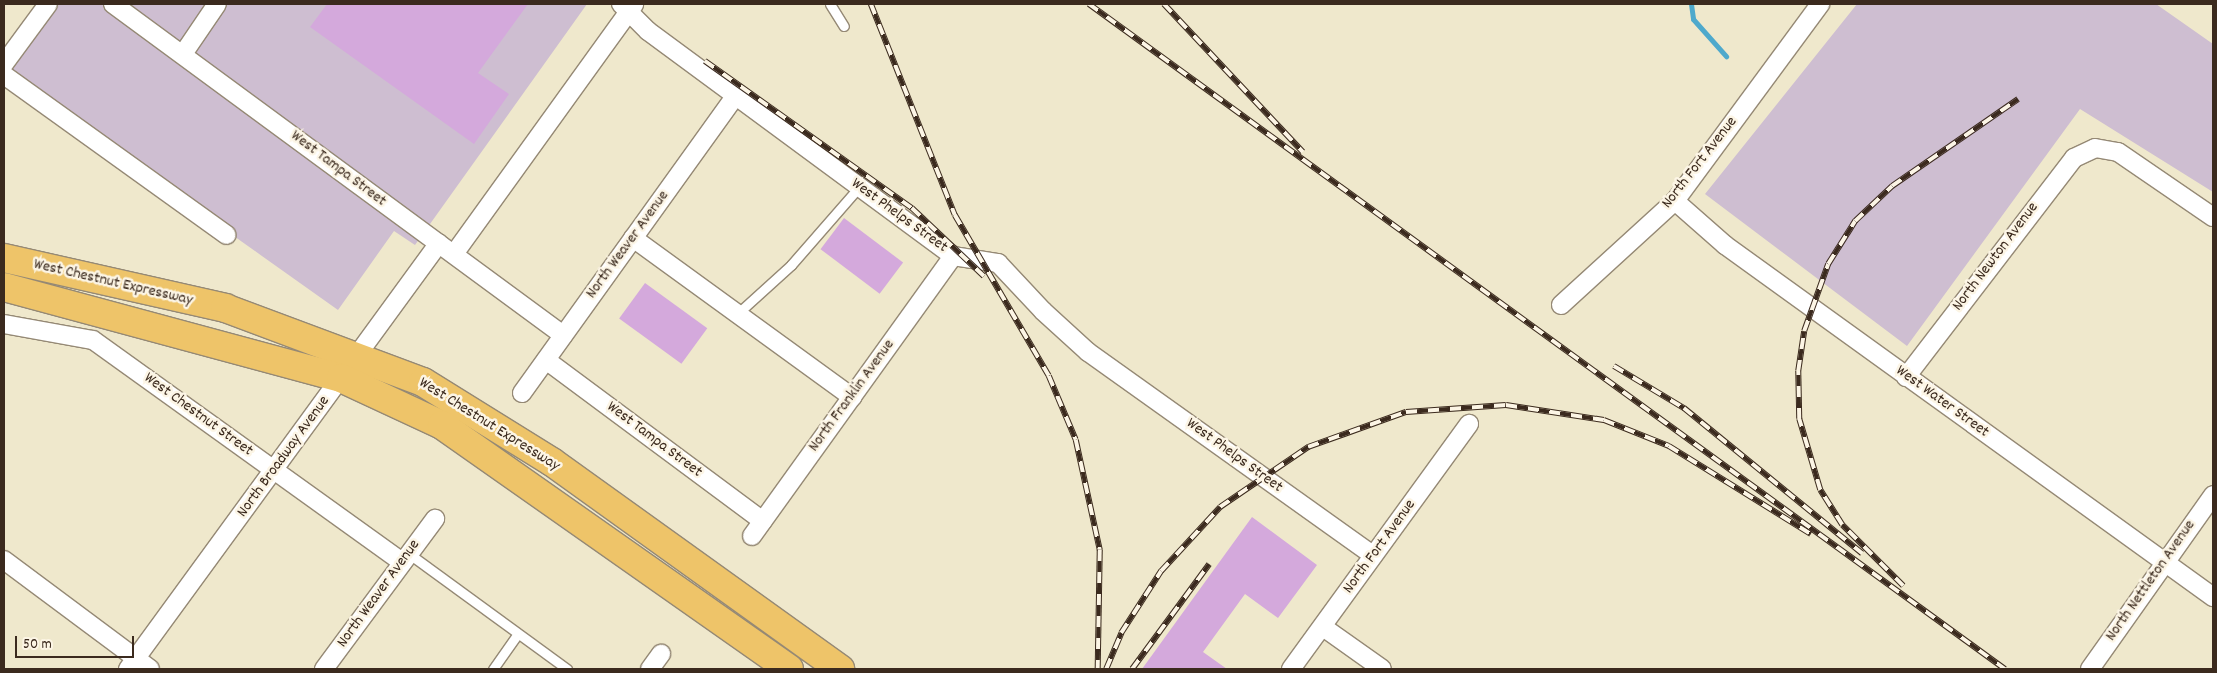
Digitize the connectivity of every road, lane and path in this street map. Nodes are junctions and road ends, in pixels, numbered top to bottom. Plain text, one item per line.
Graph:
1 (48, 4) edge
2 (112, 4) edge
3 (217, 4) edge
4 (830, 4) edge
5 (1820, 4) edge
6 (628, 6) edge
7 (844, 26) dead end
8 (183, 54) junction
9 (4, 64) edge
10 (4, 75) edge
11 (735, 97) junction
12 (859, 187) junction
13 (1675, 201) junction
14 (2213, 217) edge
15 (227, 235) dead end
16 (633, 238) junction
17 (439, 243) junction
18 (454, 254) junction
19 (953, 256) junction
20 (4, 258) edge
21 (4, 287) edge
22 (1561, 305) dead end
23 (737, 314) junction
24 (4, 324) edge
25 (564, 335) junction
26 (358, 355) junction
27 (546, 360) junction
28 (1906, 377) junction
29 (341, 378) junction
30 (522, 393) dead end
31 (852, 397) junction
32 (1469, 424) dead end
33 (274, 470) junction
34 (2213, 495) edge
35 (435, 519) dead end
36 (763, 521) junction
37 (752, 536) dead end
38 (1373, 555) junction
39 (404, 557) junction
40 (4, 560) edge
41 (2163, 560) junction
42 (2213, 597) edge
43 (1323, 627) junction
44 (517, 635) junction
45 (661, 654) dead end
46 (133, 663) edge
47 (150, 669) edge
48 (324, 669) edge
49 (493, 669) edge
50 (567, 669) edge
51 (650, 669) edge
52 (789, 669) edge
53 (840, 669) edge
54 (1291, 669) edge
55 (1382, 669) edge
56 (2090, 669) edge

1 - 9 street
2 - 8 street, West Tampa Street
3 - 8 street
4 - 7 lane
5 - 13 street, North Fort Avenue
6 - 11 street, West Phelps Street
6 - 18 street
8 - 17 street, West Tampa Street
10 - 15 street
11 - 12 street, West Phelps Street
11 - 16 street, North Weaver Avenue
12 - 19 street, West Phelps Street
12 - 23 lane
13 - 22 street, North Fort Avenue
13 - 28 street, West Water Street
14 - 28 street, North Newton Avenue
16 - 23 street
16 - 25 street, North Weaver Avenue
17 - 18 street, West Tampa Street
17 - 26 street, North Broadway Avenue
18 - 25 street, West Tampa Street
19 - 31 street, North Franklin Avenue
19 - 38 street, West Phelps Street
20 - 26 main road, West Chestnut Expressway
21 - 29 main road, West Chestnut Expressway
23 - 31 street
24 - 33 street, West Chestnut Street
25 - 27 street, North Weaver Avenue
26 - 29 street, North Broadway Avenue
26 - 53 main road, West Chestnut Expressway
27 - 30 street, North Weaver Avenue
27 - 36 street, West Tampa Street
28 - 41 street, West Water Street
29 - 33 street, North Broadway Avenue
29 - 52 main road, West Chestnut Expressway
31 - 36 street, North Franklin Avenue
32 - 38 street, North Fort Avenue
33 - 39 street, West Chestnut Street
33 - 46 street, North Broadway Avenue
34 - 41 street, North Nettleton Avenue
35 - 39 street, North Weaver Avenue
36 - 37 street, North Franklin Avenue
38 - 43 street, North Fort Avenue
39 - 44 lane
39 - 48 street, North Weaver Avenue
40 - 46 street
41 - 42 street, West Water Street
41 - 56 street, North Nettleton Avenue
43 - 54 street, North Fort Avenue
43 - 55 street
44 - 49 lane
44 - 50 lane
45 - 51 street
46 - 47 street

